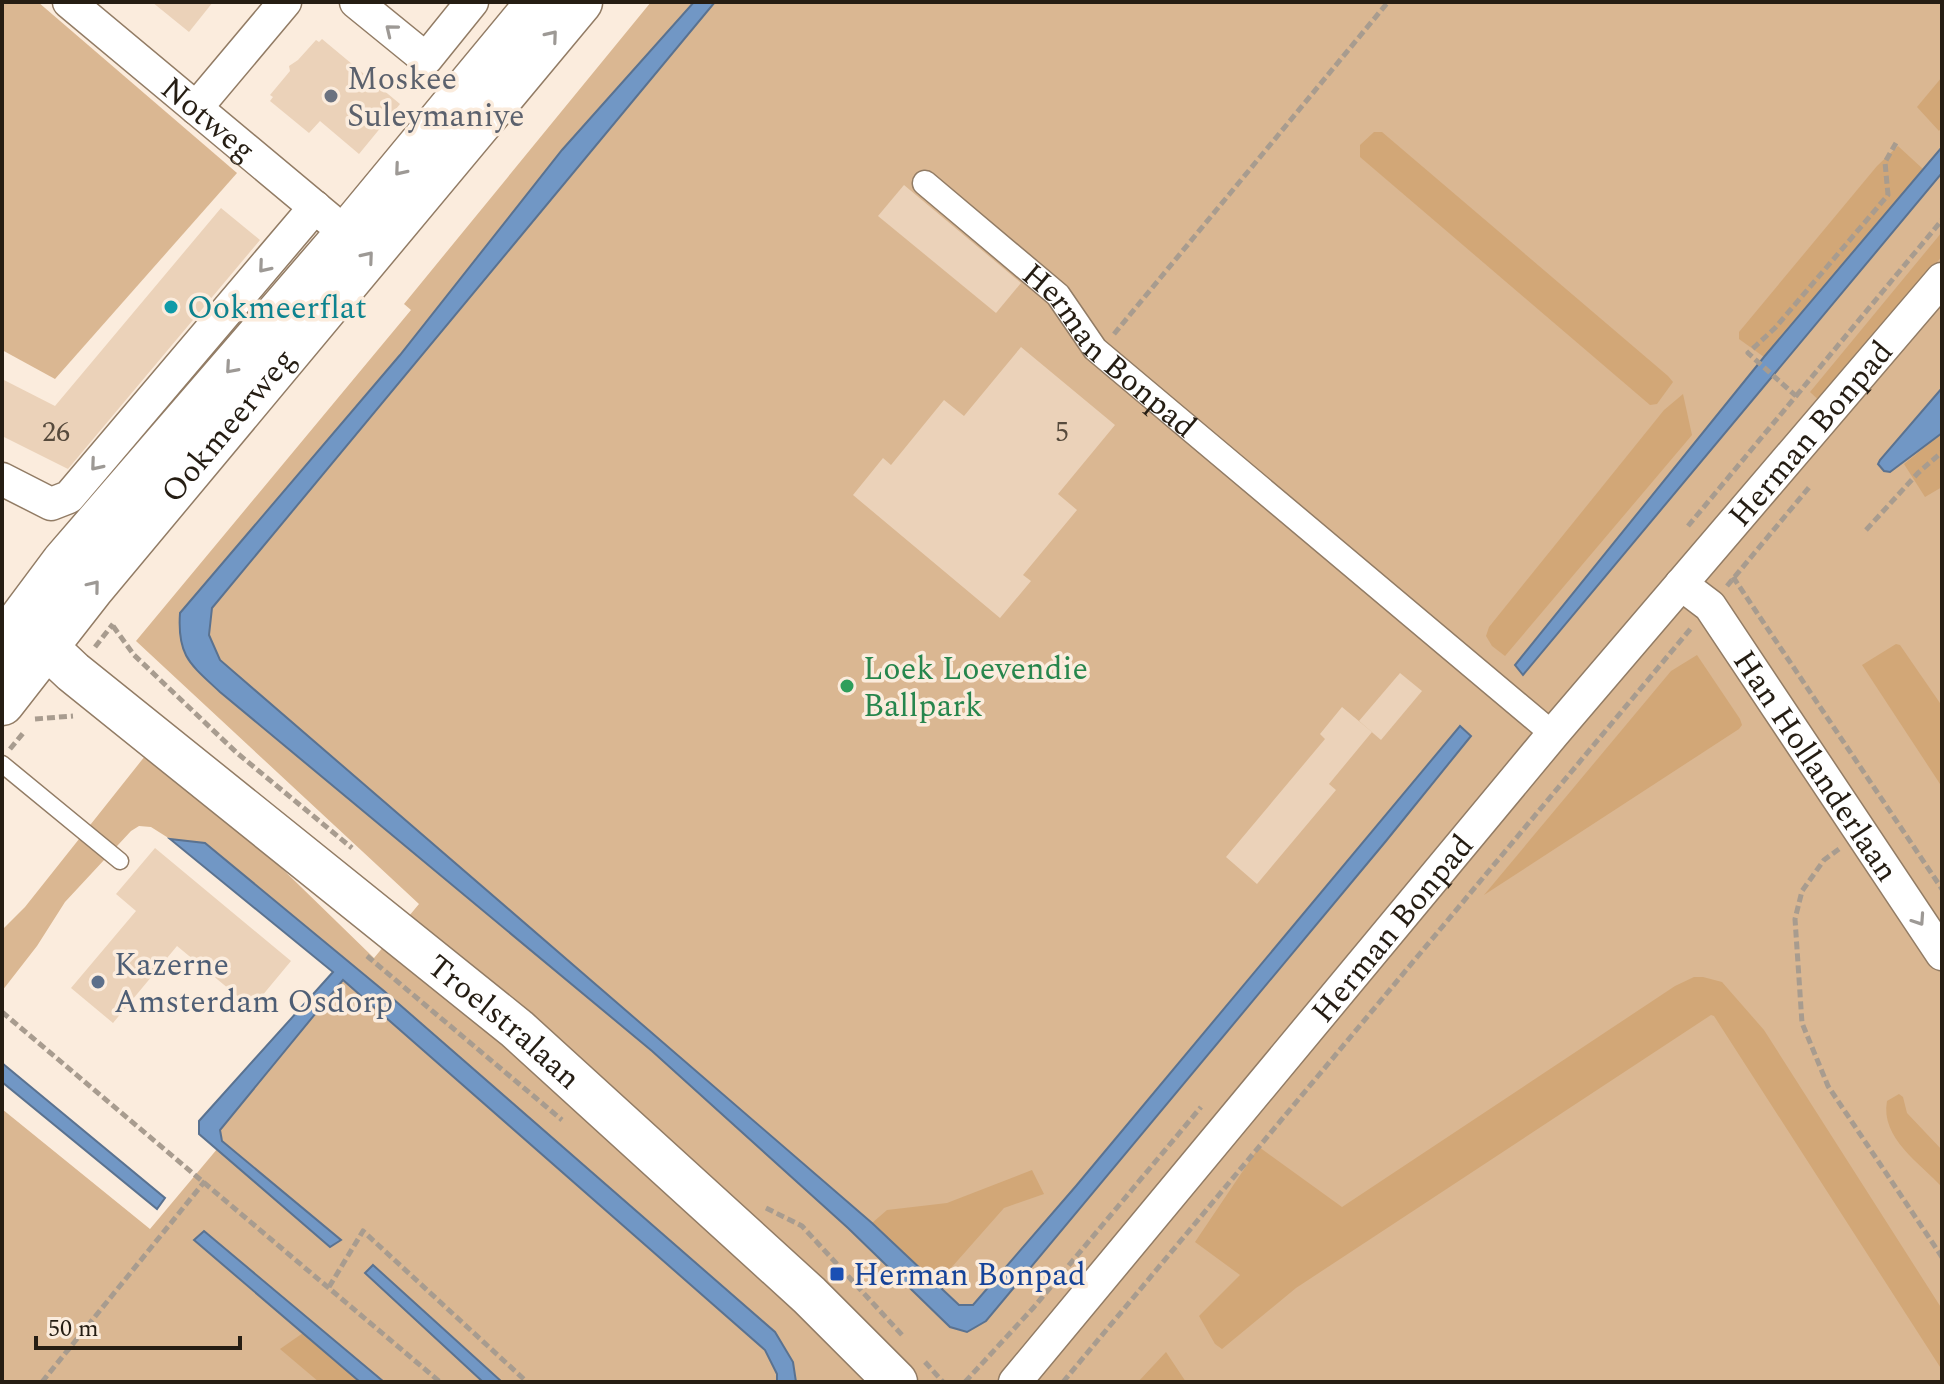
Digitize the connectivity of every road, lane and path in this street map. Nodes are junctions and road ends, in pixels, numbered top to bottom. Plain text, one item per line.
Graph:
1 (69, 2) edge
2 (285, 2) edge
3 (356, 2) edge
4 (472, 2) edge
5 (539, 2) edge
6 (580, 2) edge
7 (1388, 2) edge
8 (196, 108) junction
9 (1896, 143) dead end
10 (925, 183) dead end
11 (331, 220) junction
12 (1942, 220) edge
13 (1942, 279) edge
14 (1099, 352) junction
15 (1777, 380) dead end
16 (1796, 396) dead end
17 (1942, 452) edge
18 (2, 479) edge
19 (1811, 485) dead end
20 (1866, 530) dead end
21 (1713, 547) junction
22 (1734, 578) junction
23 (1681, 584) junction
24 (1710, 606) junction
25 (17, 630) edge
26 (18, 712) edge
27 (81, 718) dead end
28 (1553, 734) junction
29 (2, 762) edge
30 (1862, 834) junction
31 (120, 861) dead end
32 (1942, 889) edge
33 (360, 950) dead end
34 (1942, 954) edge
35 (2, 1012) edge
36 (564, 1121) dead end
37 (205, 1181) junction
38 (1942, 1257) edge
39 (329, 1287) junction
40 (42, 1382) edge
41 (440, 1382) edge
42 (527, 1382) edge
43 (896, 1382) edge
44 (1015, 1382) edge
45 (1063, 1382) edge

1 - 8 street, Notweg
2 - 8 street
4 -> 3 street
5 -> 11 main road, Ookmeerweg
25 -> 6 main road, Ookmeerweg
7 - 14 path
8 - 11 street, Notweg
9 - 15 path
10 - 14 street, Herman Bonpad
11 -> 18 street, Ookmeerweg
11 -> 25 main road, Ookmeerweg
12 - 16 path
13 - 21 street, Herman Bonpad
14 - 28 street, Herman Bonpad
17 - 20 path
19 - 22 path
21 - 22 path
21 - 23 street, Herman Bonpad
22 - 24 path
22 - 32 path
23 - 24 street, Han Hollanderlaan
23 - 28 street, Herman Bonpad
24 - 30 street, Han Hollanderlaan
24 - 45 path
25 - 26 main road, Ookmeerweg
25 - 43 street, Troelstralaan
26 - 27 path
26 - 29 path
28 - 44 street, Herman Bonpad
29 - 31 lane
30 -> 34 street, Han Hollanderlaan
30 - 38 path
33 - 36 path, Troelstralaan
35 - 37 path
37 - 39 path
37 - 40 path
39 - 41 path
39 - 42 path

